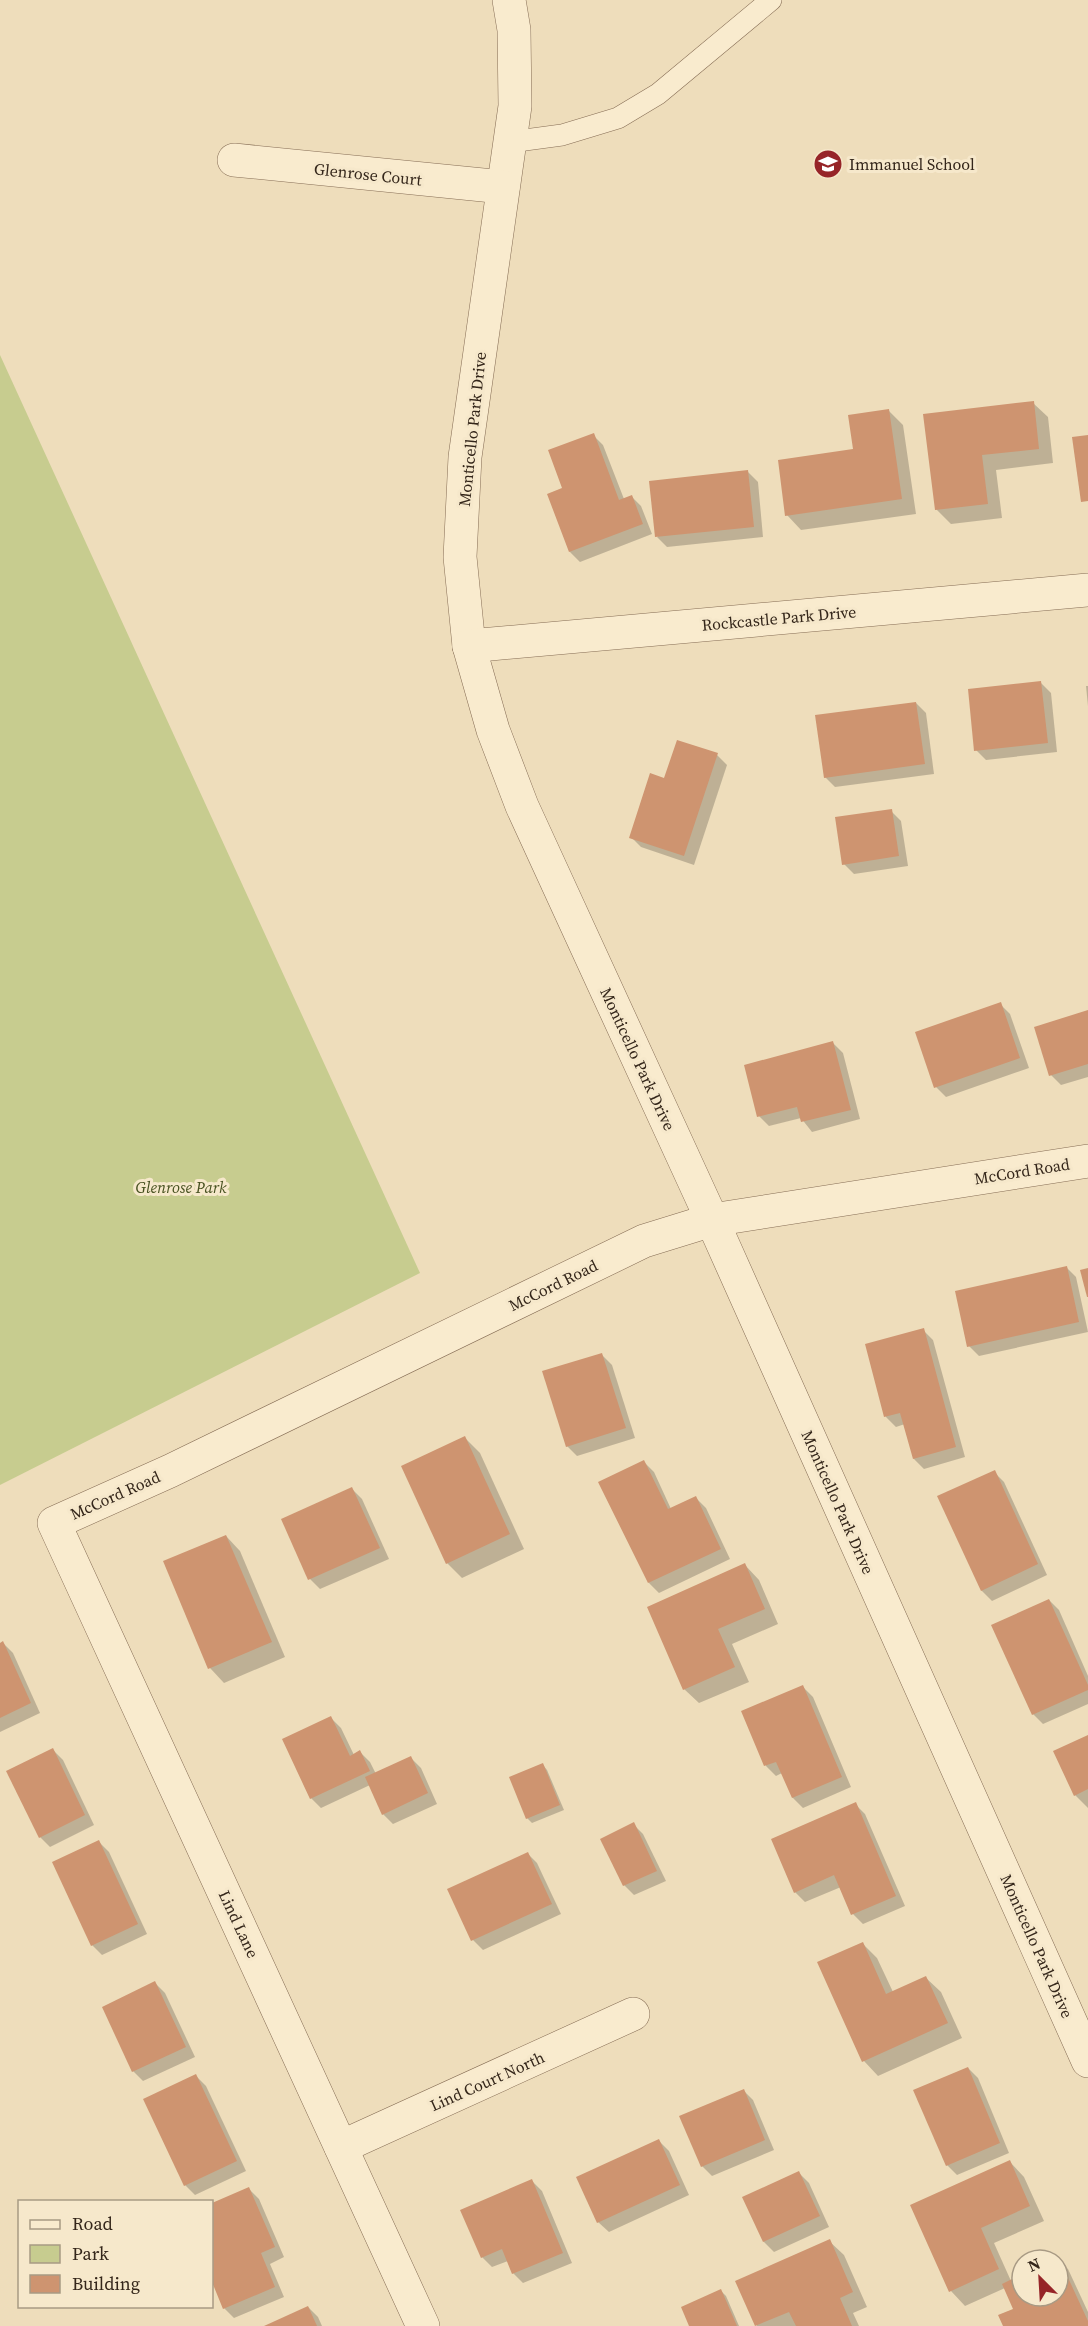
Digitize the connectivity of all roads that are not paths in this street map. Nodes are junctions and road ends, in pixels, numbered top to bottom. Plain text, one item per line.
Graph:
1 (510, 0) edge
2 (771, 0) edge
3 (510, 142) junction
4 (234, 160) dead end
5 (503, 188) junction
6 (1088, 590) edge
7 (469, 646) junction
8 (1088, 1161) edge
9 (712, 1220) junction
10 (54, 1523) joint
11 (633, 2014) dead end
12 (1088, 2061) edge
13 (341, 2147) junction
14 (423, 2326) edge

1 - 3 street, Monticello Park Drive
2 - 3 lane
3 - 5 street, Monticello Park Drive
4 - 5 street, Glenrose Court
5 - 7 street, Monticello Park Drive
6 - 7 street, Rockcastle Park Drive
7 - 9 street, Monticello Park Drive
8 - 9 street, McCord Road
9 - 10 street, McCord Road
9 - 12 street, Monticello Park Drive
10 - 13 street, Lind Lane
11 - 13 street, Lind Court North
13 - 14 street, Lind Lane

